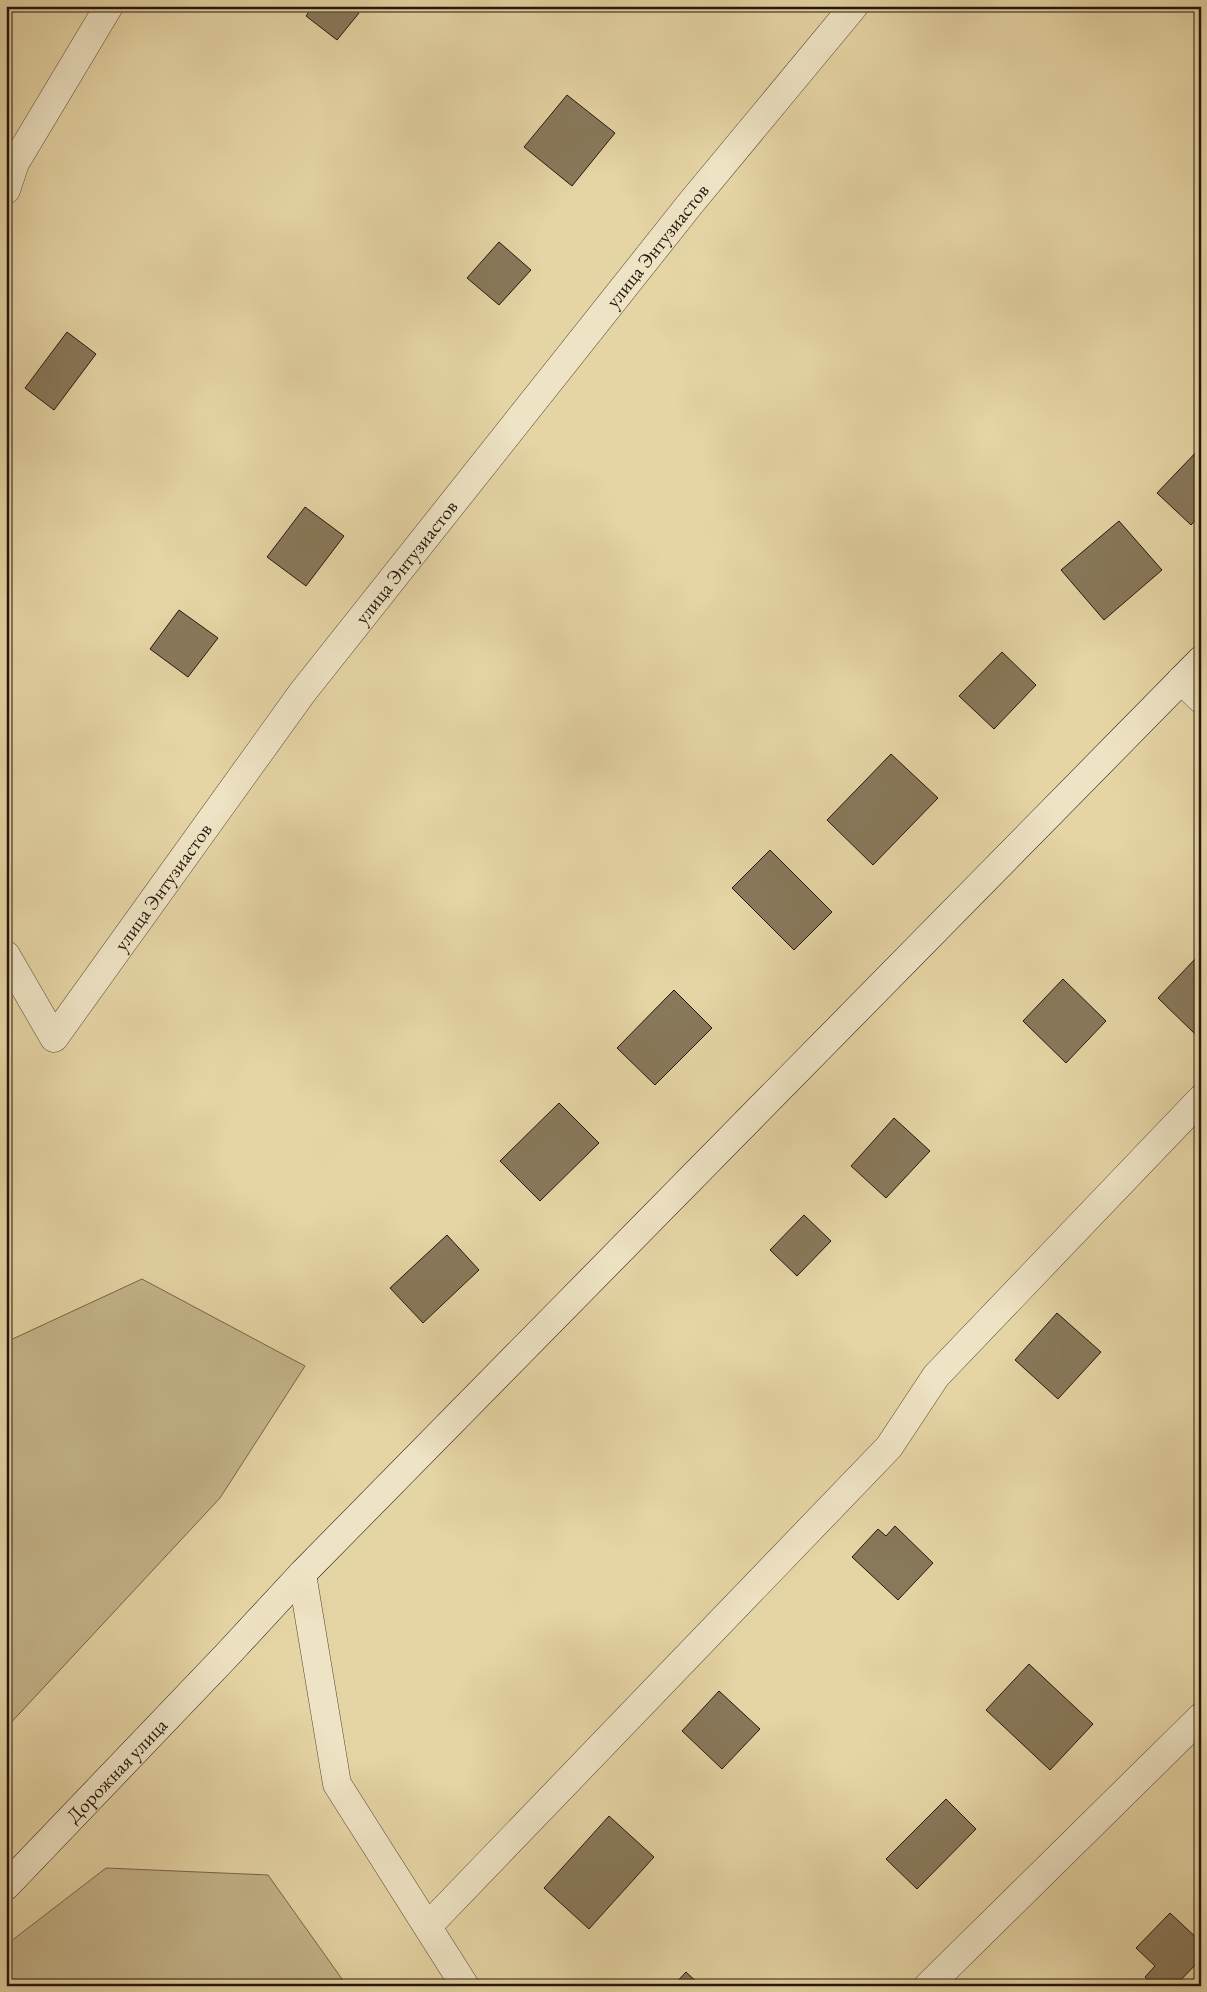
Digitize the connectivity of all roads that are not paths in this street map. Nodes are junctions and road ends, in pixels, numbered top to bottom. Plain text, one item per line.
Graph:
1 (109, 6) edge
2 (842, 13) edge
3 (6, 190) edge
4 (1201, 660) edge
5 (1181, 680) junction
6 (1201, 699) edge
7 (6, 955) edge
8 (1201, 1099) edge
9 (302, 1574) junction
10 (1201, 1717) edge
11 (6, 1886) edge
12 (428, 1926) junction
13 (465, 1986) edge
14 (928, 1986) edge

1 - 3 street
2 - 7 street, улица Энтузиастов
4 - 5 street, Дорожная улица
5 - 6 street
5 - 9 street, Дорожная улица
8 - 12 street
9 - 11 street, Дорожная улица
9 - 12 street
10 - 14 street
12 - 13 street

